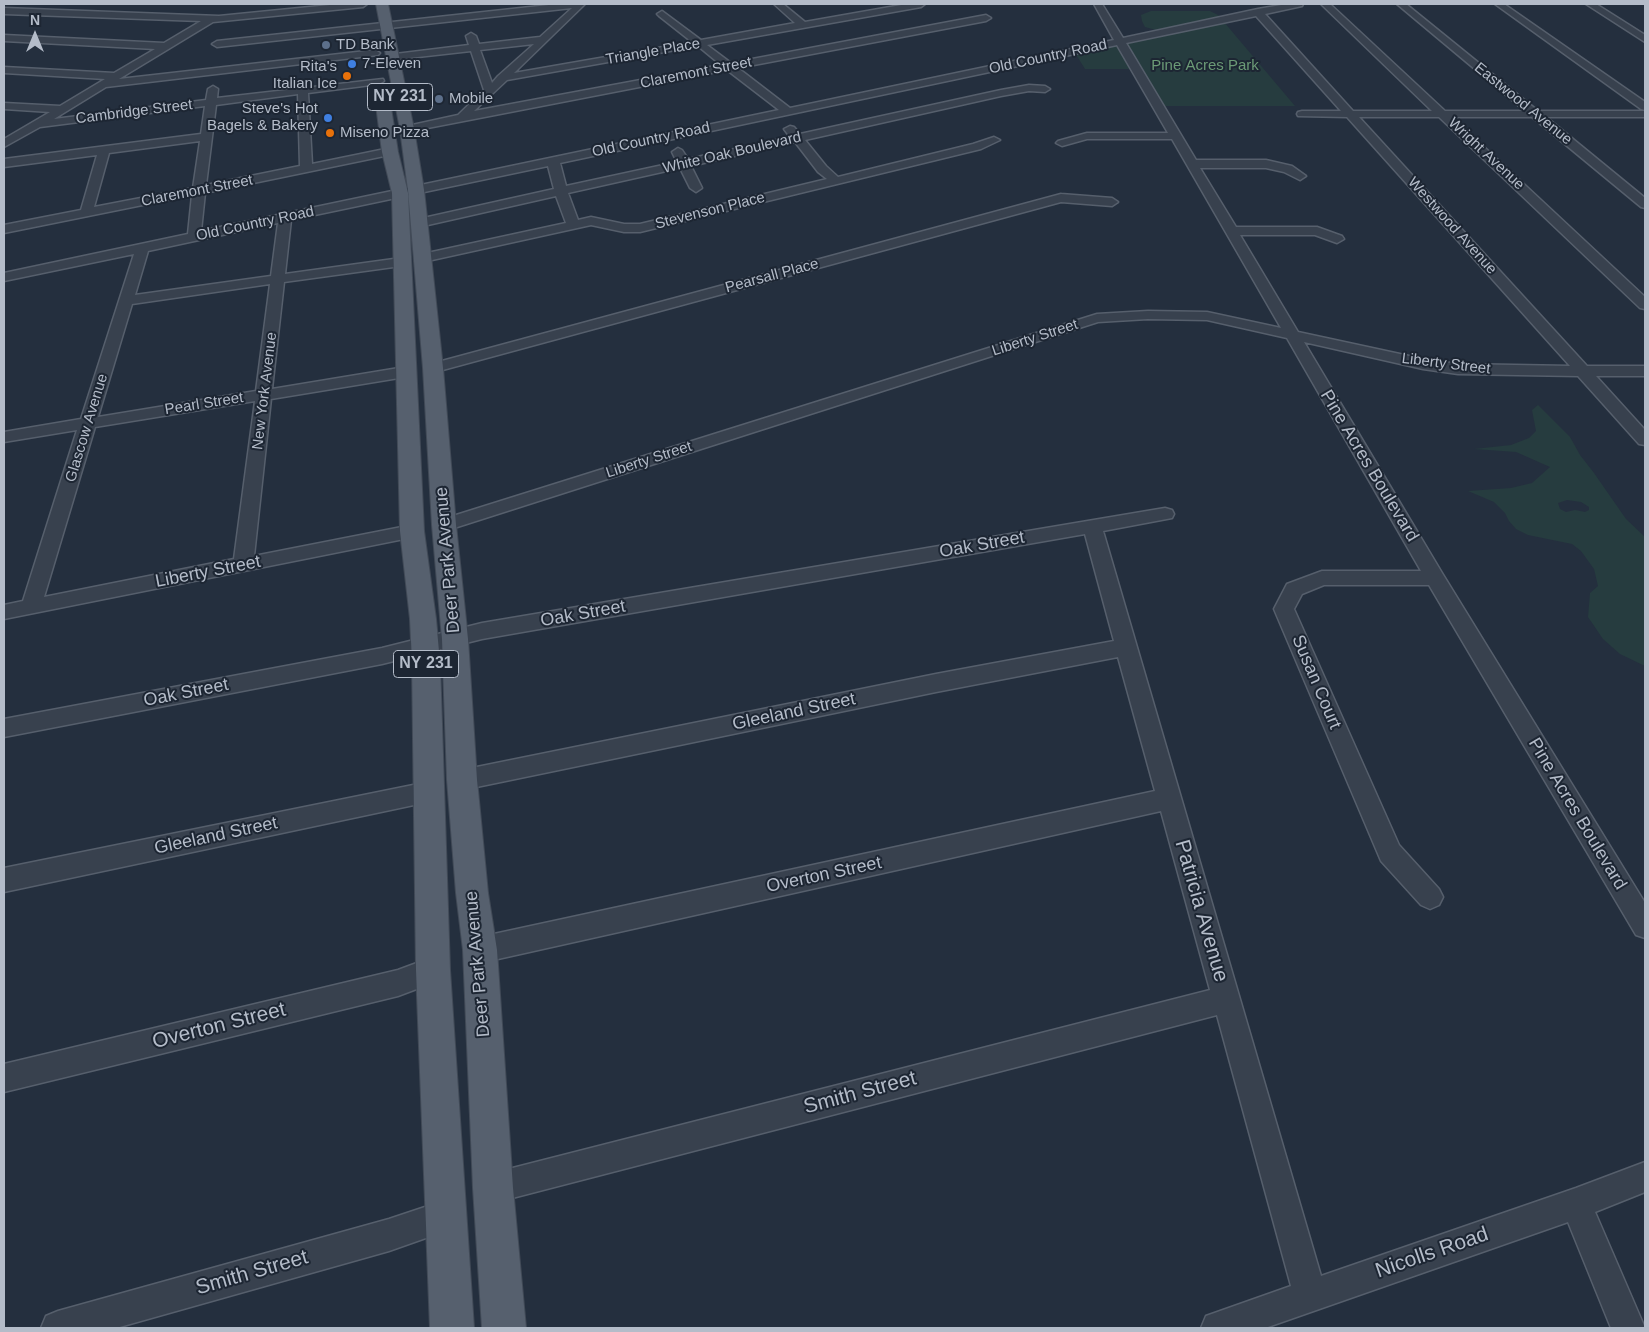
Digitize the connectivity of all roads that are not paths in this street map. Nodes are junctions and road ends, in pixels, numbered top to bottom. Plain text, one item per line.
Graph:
1 (580, 4) edge
2 (778, 4) edge
3 (921, 4) edge
4 (1098, 4) edge
5 (1299, 4) edge
6 (1325, 4) edge
7 (1401, 4) edge
8 (1498, 4) edge
9 (1590, 4) edge
10 (540, 6) edge
11 (295, 8) edge
12 (4, 10) edge
13 (1258, 12) junction
14 (662, 14) dead end
15 (82, 15) junction
16 (466, 17) junction
17 (986, 18) dead end
18 (214, 19) junction
19 (65, 23) dead end
20 (1620, 23) junction
21 (1637, 23) dead end
22 (376, 25) edge
23 (803, 26) junction
24 (49, 32) dead end
25 (4, 38) edge
26 (1645, 39) edge
27 (33, 40) junction
28 (540, 40) junction
29 (1120, 42) junction
30 (701, 43) junction
31 (163, 46) junction
32 (18, 47) dead end
33 (475, 47) junction
34 (217, 58) junction
35 (731, 66) junction
36 (4, 70) edge
37 (976, 72) junction
38 (114, 76) junction
39 (502, 78) junction
40 (380, 81) junction
41 (101, 84) junction
42 (1045, 89) dead end
43 (489, 90) junction
44 (304, 91) junction
45 (1001, 93) junction
46 (211, 103) junction
47 (4, 106) edge
48 (1645, 107) edge
49 (61, 110) junction
50 (783, 113) junction
51 (1302, 114) dead end
52 (1350, 114) junction
53 (1443, 114) junction
54 (1536, 114) junction
55 (1645, 114) edge
56 (462, 117) junction
57 (37, 124) junction
58 (407, 129) junction
59 (671, 136) junction
60 (1176, 136) junction
61 (206, 137) junction
62 (797, 139) junction
63 (994, 140) dead end
64 (1062, 143) dead end
65 (4, 144) edge
66 (104, 150) junction
67 (390, 152) junction
68 (553, 160) junction
69 (4, 164) edge
70 (683, 164) junction
71 (1193, 164) junction
72 (306, 169) junction
73 (1300, 176) dead end
74 (836, 181) junction
75 (696, 188) dead end
76 (199, 190) junction
77 (408, 192) junction
78 (561, 192) junction
79 (1112, 202) dead end
80 (1645, 204) edge
81 (86, 213) junction
82 (285, 218) junction
83 (419, 223) junction
84 (573, 224) junction
85 (4, 229) edge
86 (1232, 231) junction
87 (194, 237) junction
88 (1337, 239) dead end
89 (142, 249) junction
90 (412, 260) junction
91 (4, 277) edge
92 (278, 278) junction
93 (127, 300) junction
94 (1645, 305) edge
95 (1292, 334) junction
96 (419, 370) junction
97 (1581, 370) junction
98 (1645, 371) edge
99 (264, 394) junction
100 (89, 423) junction
101 (4, 437) edge
102 (1645, 440) edge
103 (1165, 514) dead end
104 (444, 525) junction
105 (1092, 526) junction
106 (412, 531) junction
107 (243, 565) junction
108 (1435, 578) junction
109 (31, 607) junction
110 (4, 612) edge
111 (455, 638) junction
112 (425, 647) junction
113 (1127, 647) junction
114 (4, 728) edge
115 (462, 780) junction
116 (428, 792) junction
117 (1168, 799) junction
118 (4, 880) edge
119 (1430, 898) dead end
120 (1645, 926) edge
121 (480, 950) junction
122 (433, 970) junction
123 (1227, 998) junction
124 (4, 1078) edge
125 (1645, 1176) edge
126 (493, 1188) junction
127 (1576, 1204) junction
128 (446, 1216) junction
129 (1310, 1295) junction
130 (58, 1328) edge
131 (452, 1328) edge
132 (504, 1328) edge
133 (1218, 1328) edge
134 (1628, 1328) edge

1 - 10 street
1 - 28 street
2 - 23 street
3 - 23 street, Triangle Place
4 - 29 street, Pine Acres Boulevard
5 - 13 street, Old Country Road
6 - 53 street, Wright Avenue
7 - 54 street, Eastwood Avenue
8 - 48 street
9 - 20 street
10 - 16 street
11 - 18 street
11 - 22 street
12 - 15 street
13 - 29 street, Old Country Road
13 - 52 street, Westwood Avenue
14 - 30 street
15 - 18 street
15 - 19 street
16 - 22 street
16 - 33 street
17 - 35 street, Claremont Street
18 - 31 street
18 - 34 street
20 - 21 street
20 - 26 street
22 - 33 street
22 - 34 street
22 - 34 street
22 - 40 main road, Deer Park Avenue / NY 231
22 - 58 main road, Deer Park Avenue / NY 231
23 - 30 street, Triangle Place
24 - 27 street
25 - 27 street
27 - 31 street
27 - 32 street
28 - 33 street
28 - 39 street
29 - 37 street, Old Country Road
29 - 60 street, Pine Acres Boulevard
30 - 35 street
30 - 39 street, Triangle Place
31 - 38 street
33 - 43 street
34 - 41 street
34 - 46 street
35 - 50 street
35 - 56 street, Claremont Street
36 - 38 street
37 - 45 street
37 - 50 street, Old Country Road
38 - 41 street
39 - 43 street
40 - 44 street, Cambridge Street
40 - 67 main road, Deer Park Avenue / NY 231
41 - 49 street
42 - 45 street, White Oak Boulevard
43 - 56 street
44 - 46 street, Cambridge Street
44 - 72 street
45 - 62 street, White Oak Boulevard
46 - 57 street, Cambridge Street
46 - 61 street
47 - 49 street
49 - 57 street
50 - 59 street, Old Country Road
50 - 62 street
51 - 52 street
52 - 53 street
52 - 97 street, Westwood Avenue
53 - 54 street
53 - 94 street, Wright Avenue
54 - 55 street
54 - 80 street, Eastwood Avenue
56 - 58 street, Claremont Street
57 - 65 street
58 - 77 main road, Deer Park Avenue / NY 231
59 - 68 street, Old Country Road
59 - 70 street
60 - 64 street
60 - 71 street, Pine Acres Boulevard
61 - 66 street
61 - 76 street
62 - 70 street, White Oak Boulevard
62 - 74 street
63 - 74 street, Stevenson Place
66 - 69 street
66 - 81 street
67 - 72 street, Claremont Street
67 - 77 main road, Deer Park Avenue / NY 231
68 - 77 street, Old Country Road
68 - 78 street
70 - 75 street
70 - 78 street, White Oak Boulevard
71 - 73 street
71 - 86 street, Pine Acres Boulevard
72 - 76 street, Claremont Street
74 - 84 street, Stevenson Place
76 - 81 street, Claremont Street
76 - 87 street
77 - 82 street, Old Country Road
77 - 83 main road, Deer Park Avenue / NY 231
77 - 90 main road, Deer Park Avenue / NY 231
78 - 83 street, White Oak Boulevard
78 - 84 street
79 - 96 street, Pearsall Place
81 - 85 street, Claremont Street
82 - 87 street, Old Country Road
82 - 92 street, New York Avenue
83 - 90 main road, Deer Park Avenue / NY 231
84 - 90 street, Stevenson Place
86 - 88 street
86 - 95 street, Pine Acres Boulevard
87 - 89 street, Old Country Road
89 - 91 street, Old Country Road
89 - 93 street, Glascow Avenue
90 - 92 street, Stevenson Place
90 - 96 main road, Deer Park Avenue / NY 231
92 - 93 street, Stevenson Place
92 - 99 street, New York Avenue
93 - 100 street, Glascow Avenue
95 - 97 street, Liberty Street
95 - 104 street, Liberty Street
95 - 108 street, Pine Acres Boulevard
96 - 99 street, Pearl Street
96 - 104 main road, Deer Park Avenue / NY 231
96 - 106 main road, Deer Park Avenue / NY 231
97 - 98 street, Liberty Street
97 - 102 street, Westwood Avenue
99 - 100 street, Pearl Street
99 - 107 street, New York Avenue
100 - 101 street, Pearl Street
100 - 109 street, Glascow Avenue
103 - 105 street, Oak Street
104 - 111 main road, Deer Park Avenue / NY 231
105 - 111 street, Oak Street
105 - 113 street, Patricia Avenue
106 - 107 street, Liberty Street
106 - 112 main road, Deer Park Avenue / NY 231
107 - 109 street, Liberty Street
108 - 119 street, Susan Court
108 - 120 street, Pine Acres Boulevard
109 - 110 street, Liberty Street
111 - 112 street, Oak Street
111 - 115 main road, Deer Park Avenue / NY 231
112 - 114 street, Oak Street
112 - 116 main road, Deer Park Avenue / NY 231
113 - 115 street, Gleeland Street
113 - 117 street, Patricia Avenue
115 - 121 main road, Deer Park Avenue / NY 231
116 - 118 street, Gleeland Street
116 - 122 main road, Deer Park Avenue / NY 231
117 - 121 street, Overton Street
117 - 123 street, Patricia Avenue
121 - 126 main road, Deer Park Avenue / NY 231
122 - 124 street, Overton Street
122 - 128 main road, Deer Park Avenue / NY 231
123 - 126 street, Smith Street
123 - 129 street, Patricia Avenue
125 - 127 street, Nicolls Road
126 - 132 main road, Deer Park Avenue / NY 231
127 - 129 street, Nicolls Road
127 - 134 street
128 - 130 street, Smith Street
128 - 131 main road, Deer Park Avenue / NY 231
129 - 133 street, Nicolls Road

